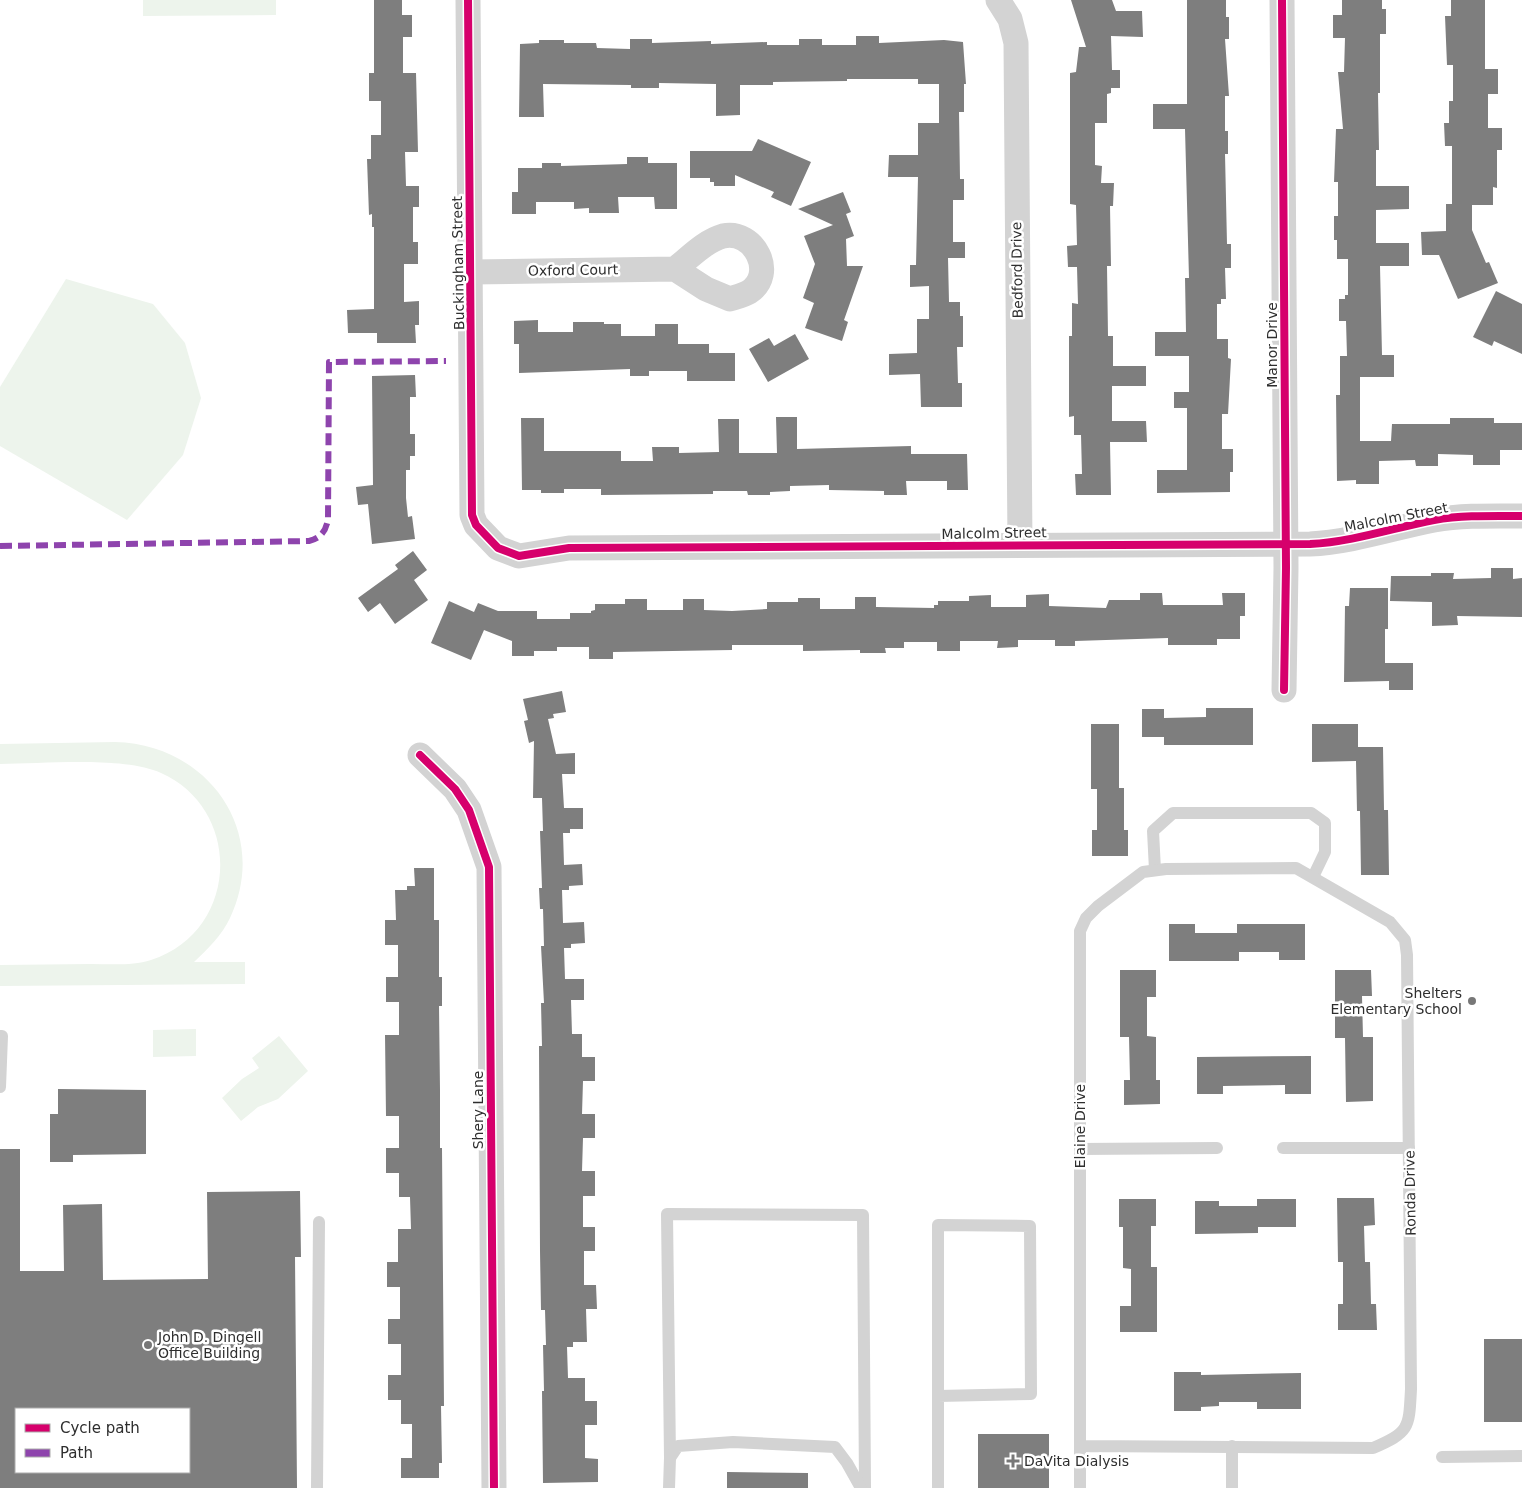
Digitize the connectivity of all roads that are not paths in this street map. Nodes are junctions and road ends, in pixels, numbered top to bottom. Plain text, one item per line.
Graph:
1 (468, 0) edge
2 (998, 0) edge
3 (1282, 0) edge
4 (675, 269) dead end
5 (471, 272) junction
6 (1522, 516) edge
7 (476, 525) joint
8 (1285, 544) junction
9 (1020, 545) junction
10 (1284, 690) dead end
11 (420, 755) dead end
12 (1222, 868) joint
13 (1155, 870) junction
14 (1313, 877) junction
15 (0, 1036) edge
16 (0, 1087) edge
17 (1217, 1148) dead end
18 (1282, 1148) dead end
19 (1409, 1148) junction
20 (1080, 1149) junction
21 (319, 1222) dead end
22 (938, 1396) junction
23 (1080, 1446) junction
24 (1232, 1446) junction
25 (1522, 1456) edge
26 (1442, 1457) dead end
27 (670, 1458) junction
28 (317, 1488) edge
29 (494, 1488) edge
30 (669, 1488) edge
31 (863, 1488) edge
32 (938, 1488) edge
33 (1080, 1488) edge
34 (1232, 1488) edge

1 - 5 street, Buckingham Street
2 - 9 street, Bedford Drive
3 - 8 street, Manor Drive
4 - 5 street, Oxford Court
5 - 7 street, Buckingham Street
6 - 8 street, Malcolm Street
7 - 9 street, Malcolm Street
8 - 9 street, Malcolm Street
8 - 10 street, Manor Drive
11 - 29 street, Shery Lane
12 - 13 lane, Elaine Drive
12 - 14 lane, Ronda Drive
13 - 14 lane
13 - 20 lane, Elaine Drive
14 - 19 lane, Ronda Drive
15 - 16 lane
17 - 20 lane
18 - 19 lane
19 - 24 lane, Ronda Drive
20 - 23 lane, Elaine Drive
21 - 28 lane
22 - 22 lane
22 - 32 lane
23 - 24 lane, Ronda Drive
23 - 33 lane, Elaine Drive
24 - 34 lane
25 - 26 lane
27 - 30 lane
27 - 31 lane
27 - 31 lane

